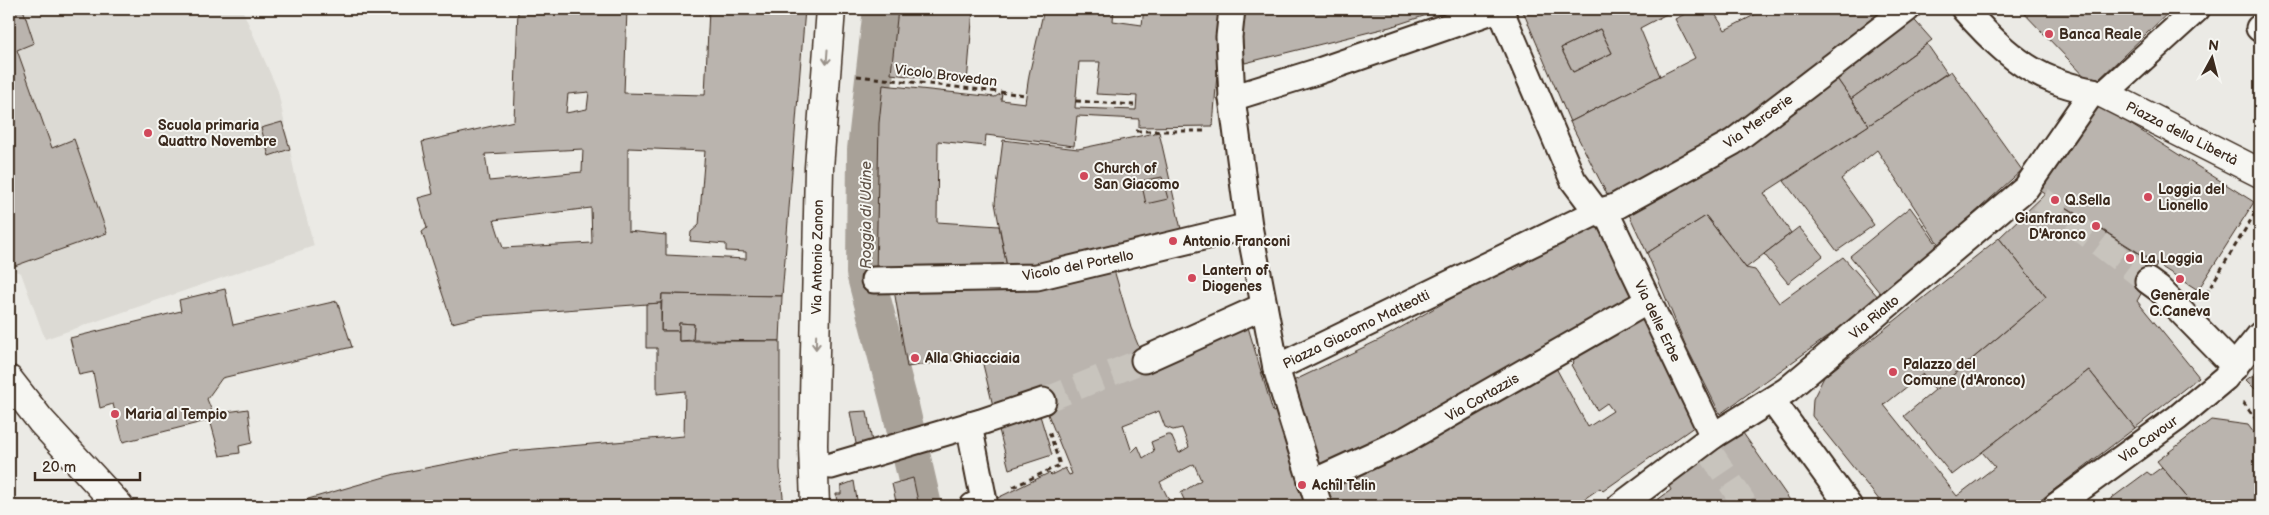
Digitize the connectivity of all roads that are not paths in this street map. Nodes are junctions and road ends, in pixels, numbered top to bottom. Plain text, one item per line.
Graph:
1 (831, 9) edge
2 (1232, 9) edge
3 (1499, 9) edge
4 (1907, 9) edge
5 (1964, 9) edge
6 (2197, 9) edge
7 (2098, 93) junction
8 (1232, 98) junction
9 (2260, 173) edge
10 (1597, 212) junction
11 (1249, 226) junction
12 (874, 280) dead end
13 (2148, 281) tunnel mouth
14 (1648, 301) junction
15 (1264, 306) junction
16 (2260, 334) edge
17 (1144, 360) tunnel mouth
18 (2235, 367) junction
19 (1276, 368) junction
20 (9, 380) edge
21 (1772, 400) junction
22 (1041, 402) tunnel mouth
23 (969, 425) junction
24 (1709, 444) junction
25 (831, 466) dead end
26 (1311, 482) junction
27 (978, 504) edge
28 (119, 506) edge
29 (815, 506) edge
30 (1320, 506) edge
31 (1620, 506) edge
32 (1849, 506) edge
33 (2056, 506) edge

1 -> 29 street, Via Antonio Zanon
2 - 8 street, Piazza Giacomo Matteotti
3 - 8 street
3 - 10 street
4 - 10 street, Via Mercerie
5 - 7 street
6 - 7 street, Piazza della Libertà
7 - 9 street, Piazza della Libertà
7 - 21 street, Via Rialto
8 - 11 street, Piazza Giacomo Matteotti
10 - 14 street, Via delle Erbe
10 - 19 street, Piazza Giacomo Matteotti
11 - 12 street, Vicolo del Portello
11 - 15 street, Piazza Giacomo Matteotti
13 - 18 street
14 - 24 street, Via delle Erbe
14 - 26 street, Via Cortazzis
15 - 17 street
15 - 19 street, Piazza Giacomo Matteotti
16 - 18 street
18 - 33 street, Via Cavour
19 - 26 street
20 - 28 street
21 - 24 street, Via Rialto
21 - 32 street
22 - 23 street
23 - 25 street
23 - 27 street
24 - 31 street, Via Rialto
26 - 30 street

